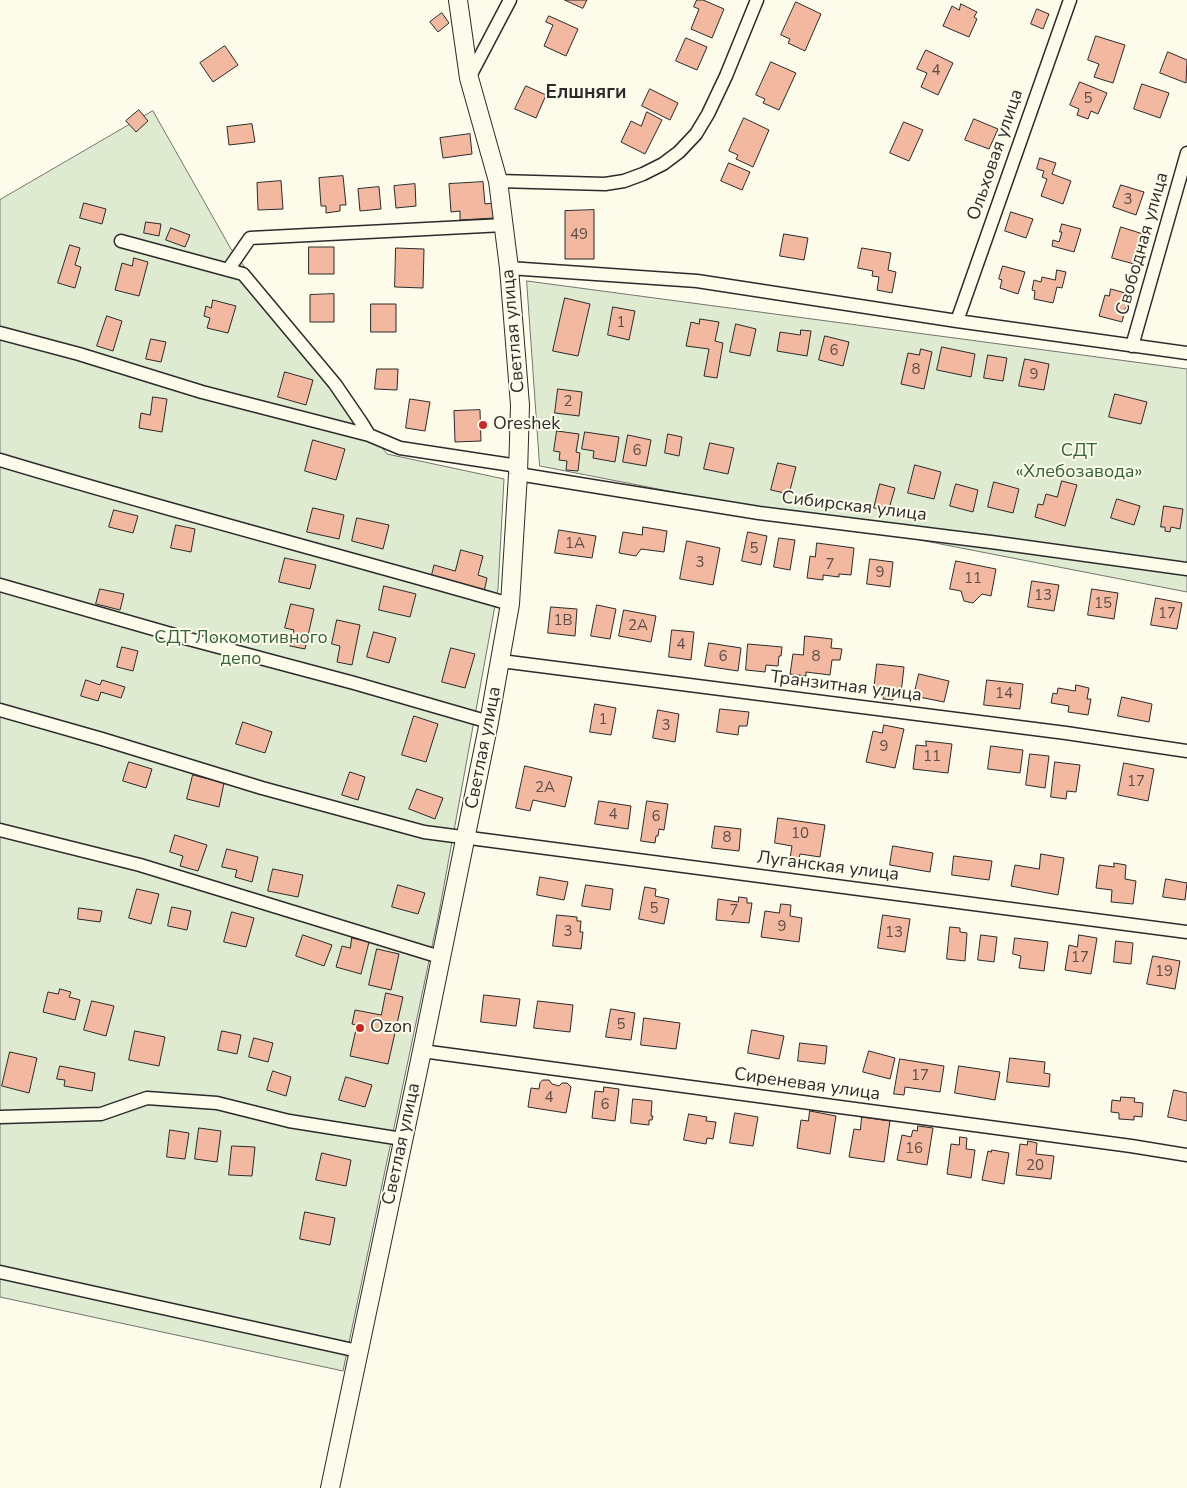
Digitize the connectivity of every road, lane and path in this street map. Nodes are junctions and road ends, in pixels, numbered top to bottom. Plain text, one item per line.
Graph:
1 (458, 0) edge
2 (510, 0) edge
3 (757, 0) edge
4 (1070, 0) edge
5 (469, 78) junction
6 (1187, 153) edge
7 (498, 181) junction
8 (504, 225) junction
9 (121, 241) dead end
10 (509, 268) junction
11 (228, 270) junction
12 (957, 321) junction
13 (0, 333) edge
14 (1132, 346) junction
15 (1187, 353) edge
16 (368, 435) junction
17 (0, 460) edge
18 (518, 470) junction
19 (1187, 569) edge
20 (0, 585) edge
21 (510, 604) junction
22 (501, 661) junction
23 (0, 710) edge
24 (489, 722) junction
25 (1187, 751) edge
26 (0, 830) edge
27 (465, 838) junction
28 (1187, 932) edge
29 (440, 957) junction
30 (422, 1051) junction
31 (0, 1118) edge
32 (402, 1139) junction
33 (1187, 1155) edge
34 (0, 1272) edge
35 (358, 1351) junction
36 (330, 1488) edge

1 - 5 street, Светлая улица
2 - 5 street
3 - 7 street
4 - 12 street, Ольховая улица
5 - 7 street, Светлая улица
6 - 14 street, Свободная улица
7 - 8 street, Светлая улица
8 - 10 street, Светлая улица
8 - 11 street
9 - 11 street
10 - 12 street
10 - 18 street, Светлая улица
11 - 16 street
12 - 14 street
13 - 16 street, Сибирская улица
14 - 15 street
16 - 18 street, Сибирская улица
17 - 21 street
18 - 19 street, Сибирская улица
18 - 21 street, Светлая улица
20 - 24 street
21 - 22 street, Светлая улица
22 - 24 street, Светлая улица
22 - 25 street, Транзитная улица
23 - 27 street, Луганская улица
24 - 27 street, Светлая улица
26 - 29 street
27 - 28 street, Луганская улица
27 - 29 street, Светлая улица
29 - 30 street, Светлая улица
30 - 32 street, Светлая улица
30 - 33 street, Сиреневая улица
31 - 32 street
32 - 35 street, Светлая улица
34 - 35 street
35 - 36 street, Светлая улица

